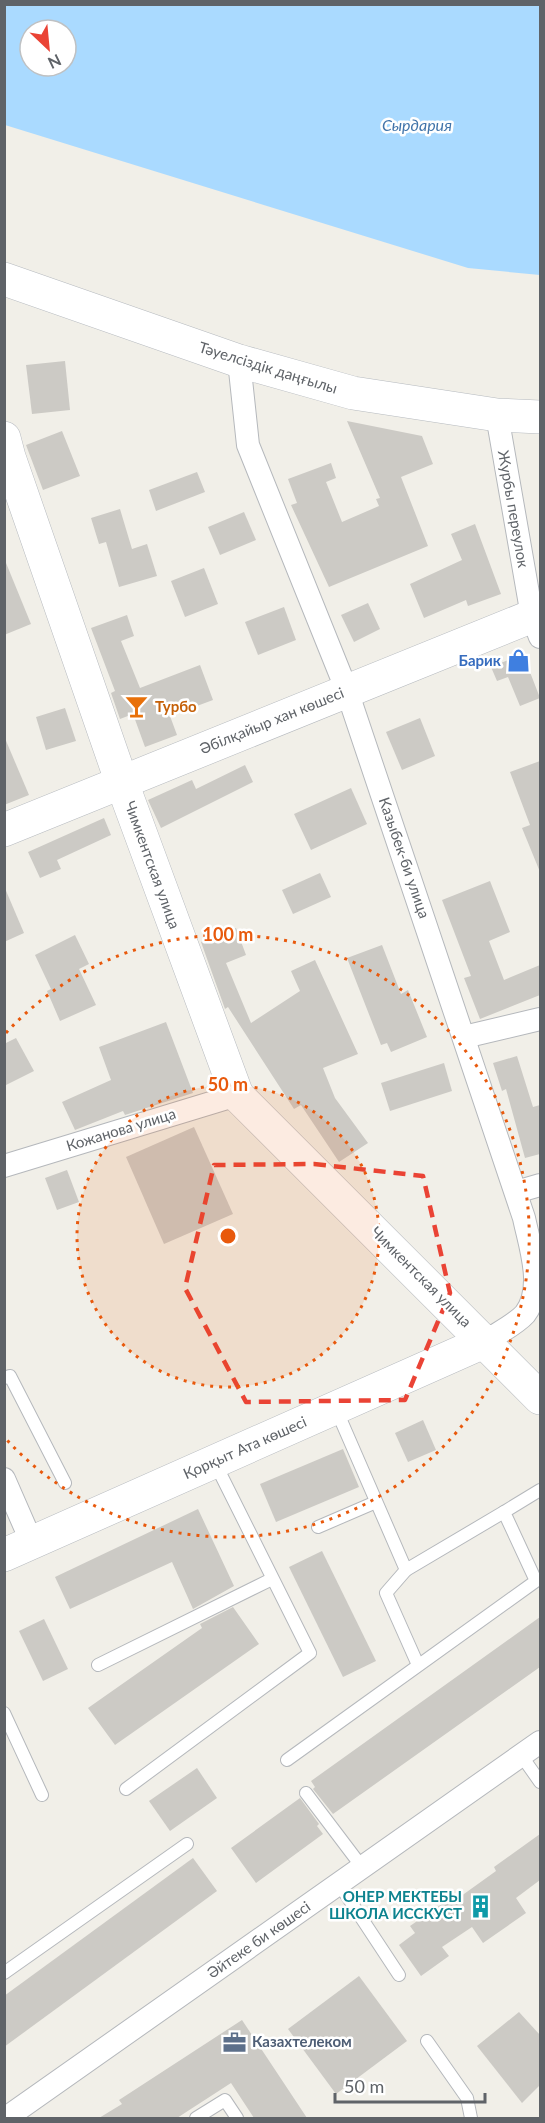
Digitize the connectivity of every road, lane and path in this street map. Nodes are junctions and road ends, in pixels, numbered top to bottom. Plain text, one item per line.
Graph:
1 (4, 279) edge
2 (239, 361) junction
3 (497, 415) junction
4 (540, 417) edge
5 (6, 451) edge
6 (538, 622) edge
7 (347, 691) junction
8 (122, 783) junction
9 (4, 830) edge
10 (540, 1019) edge
11 (464, 1037) junction
12 (237, 1095) junction
13 (4, 1166) edge
14 (540, 1185) edge
15 (516, 1192) junction
16 (524, 1218) junction
17 (540, 1251) edge
18 (486, 1341) junction
19 (4, 1378) edge
20 (540, 1398) edge
21 (335, 1408) junction
22 (214, 1462) junction
23 (4, 1479) edge
24 (65, 1483) dead end
25 (540, 1490) edge
26 (376, 1502) junction
27 (504, 1512) junction
28 (318, 1527) dead end
29 (18, 1549) edge
30 (406, 1570) junction
31 (273, 1579) junction
32 (98, 1665) dead end
33 (418, 1665) junction
34 (4, 1713) edge
35 (540, 1742) edge
36 (521, 1755) junction
37 (287, 1760) dead end
38 (540, 1782) edge
39 (126, 1789) dead end
40 (306, 1793) dead end
41 (42, 1795) dead end
42 (187, 1844) dead end
43 (362, 1867) junction
44 (339, 1884) junction
45 (4, 1973) edge
46 (399, 1975) dead end
47 (427, 2042) dead end
48 (6, 2118) edge
49 (196, 2118) edge
50 (237, 2118) edge
51 (471, 2118) edge

1 - 2 street, Тәуелсіздік даңғылы
2 - 3 street, Тәуелсіздік даңғылы
2 - 7 street, Казыбек-би улица
3 - 4 street, Тәуелсіздік даңғылы
3 - 6 street, Журбы переулок
5 - 8 street, Чимкентская улица
6 - 7 street, Әбілқайыр хан көшесі
7 - 8 street, Әбілқайыр хан көшесі
7 - 11 street, Казыбек-би улица
8 - 9 street, Әбілқайыр хан көшесі
8 - 12 street, Чимкентская улица
10 - 11 street
11 - 15 street, Казыбек-би улица
12 - 13 street, Кожанова улица
12 - 18 street, Чимкентская улица
14 - 15 street
15 - 16 street, Казыбек-би улица
16 - 17 street
16 - 18 street, Казыбек-би улица
18 - 20 street, Чимкентская улица
18 - 21 street, Қорқыт Ата көшесі
19 - 24 lane
21 - 22 street, Қорқыт Ата көшесі
21 - 26 lane
22 - 29 street, Қорқыт Ата көшесі
22 - 31 lane
23 - 29 street
25 - 27 lane
26 - 28 lane
26 - 30 lane
27 - 30 lane
27 - 33 lane
30 - 33 lane
31 - 32 lane
31 - 39 lane
33 - 37 lane
34 - 41 lane
35 - 36 street, Әйтеке би көшесі
36 - 38 lane
36 - 43 street, Әйтеке би көшесі
40 - 43 lane
42 - 45 lane
43 - 44 street, Әйтеке би көшесі
44 - 46 lane
44 - 48 street, Әйтеке би көшесі
47 - 51 lane
49 - 50 lane

